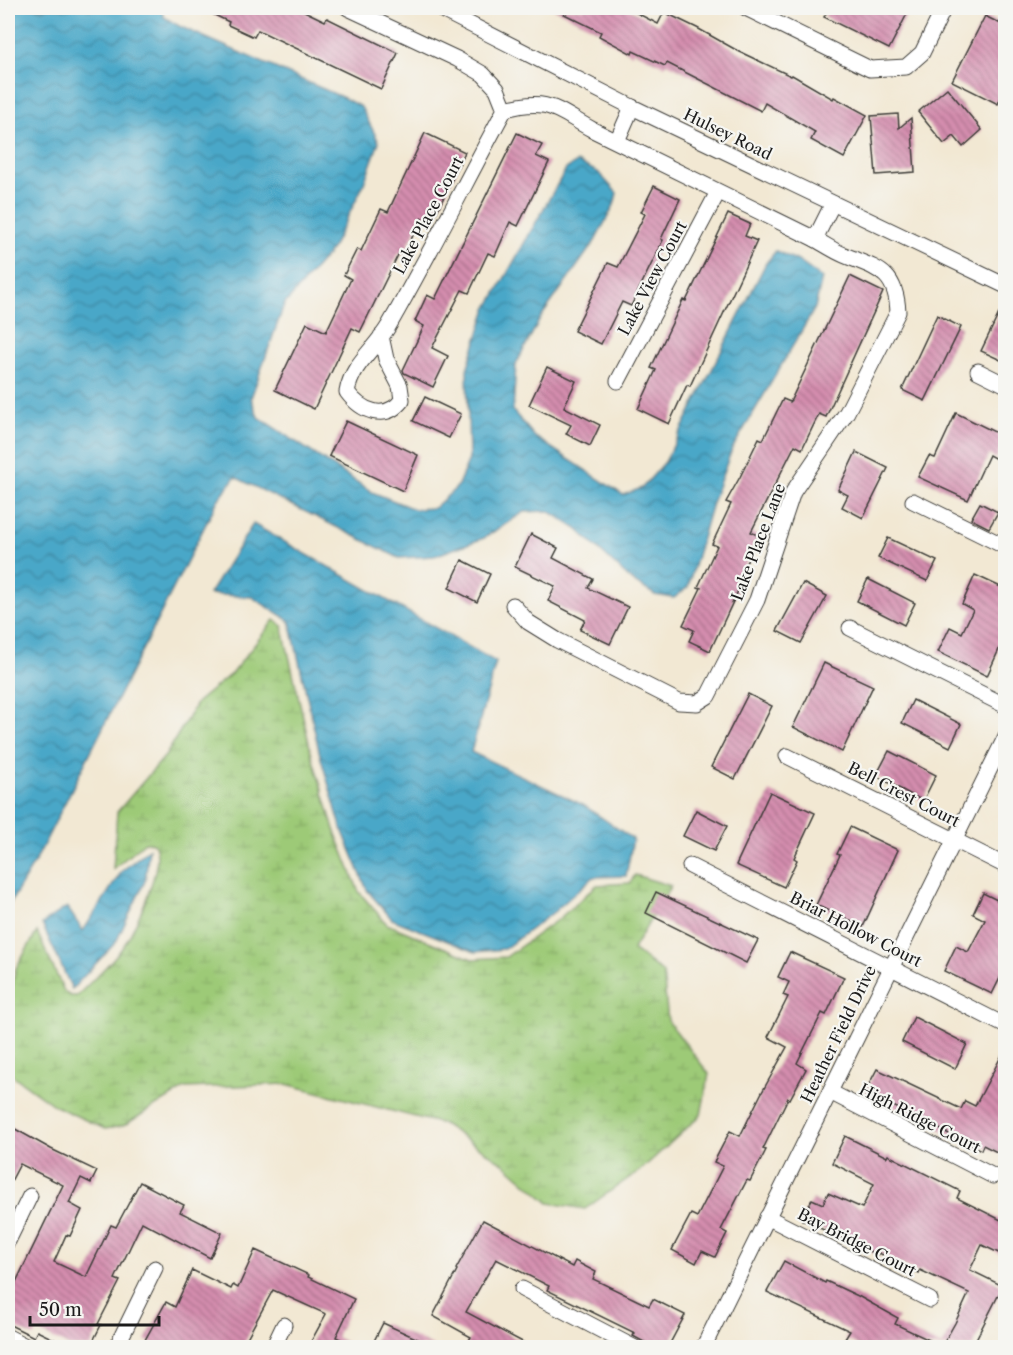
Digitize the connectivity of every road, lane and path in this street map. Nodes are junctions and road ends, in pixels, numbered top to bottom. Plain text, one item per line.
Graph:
1 (348, 8) edge
2 (438, 8) edge
3 (747, 8) edge
4 (944, 8) edge
5 (461, 13) edge
6 (632, 107) junction
7 (506, 109) junction
8 (617, 141) junction
9 (718, 192) junction
10 (832, 205) junction
11 (815, 238) junction
12 (1005, 286) edge
13 (381, 336) junction
14 (978, 371) dead end
15 (618, 381) dead end
16 (1005, 385) edge
17 (914, 501) dead end
18 (1005, 547) edge
19 (513, 605) dead end
20 (850, 628) dead end
21 (1005, 706) edge
22 (1005, 736) edge
23 (787, 756) dead end
24 (955, 840) junction
25 (690, 866) dead end
26 (1005, 866) edge
27 (892, 967) junction
28 (1005, 1026) edge
29 (830, 1092) junction
30 (993, 1176) dead end
31 (30, 1197) dead end
32 (767, 1217) junction
33 (8, 1241) edge
34 (155, 1268) dead end
35 (522, 1289) dead end
36 (930, 1300) dead end
37 (284, 1325) dead end
38 (8, 1337) edge
39 (29, 1347) edge
40 (116, 1347) edge
41 (273, 1347) edge
42 (635, 1347) edge
43 (703, 1347) edge

1 - 7 street
2 - 5 street, Hulsey Road
3 - 4 street
5 - 6 street, Hulsey Road
6 - 8 street
6 - 10 street, Hulsey Road
7 - 8 street, Lake Place Lane
7 - 13 street, Lake Place Court
8 - 9 street, Lake Place Lane
9 - 11 street, Lake Place Lane
9 - 15 street, Lake View Court
10 - 11 street
10 - 12 street, Hulsey Road
11 - 19 street, Lake Place Lane
13 - 13 street, Lake Place Court
14 - 16 street
17 - 18 street
20 - 21 street
22 - 24 street, Heather Field Drive
23 - 24 street, Bell Crest Court
24 - 26 street, Bell Crest Court
24 - 27 street, Heather Field Drive
25 - 27 street, Briar Hollow Court
27 - 28 street, Briar Hollow Court
27 - 29 street, Heather Field Drive
29 - 30 street, High Ridge Court
29 - 32 street, Heather Field Drive
31 - 33 street
32 - 36 street, Bay Bridge Court
32 - 43 street, Heather Field Drive
34 - 40 street
35 - 42 street
37 - 41 street
38 - 39 street

